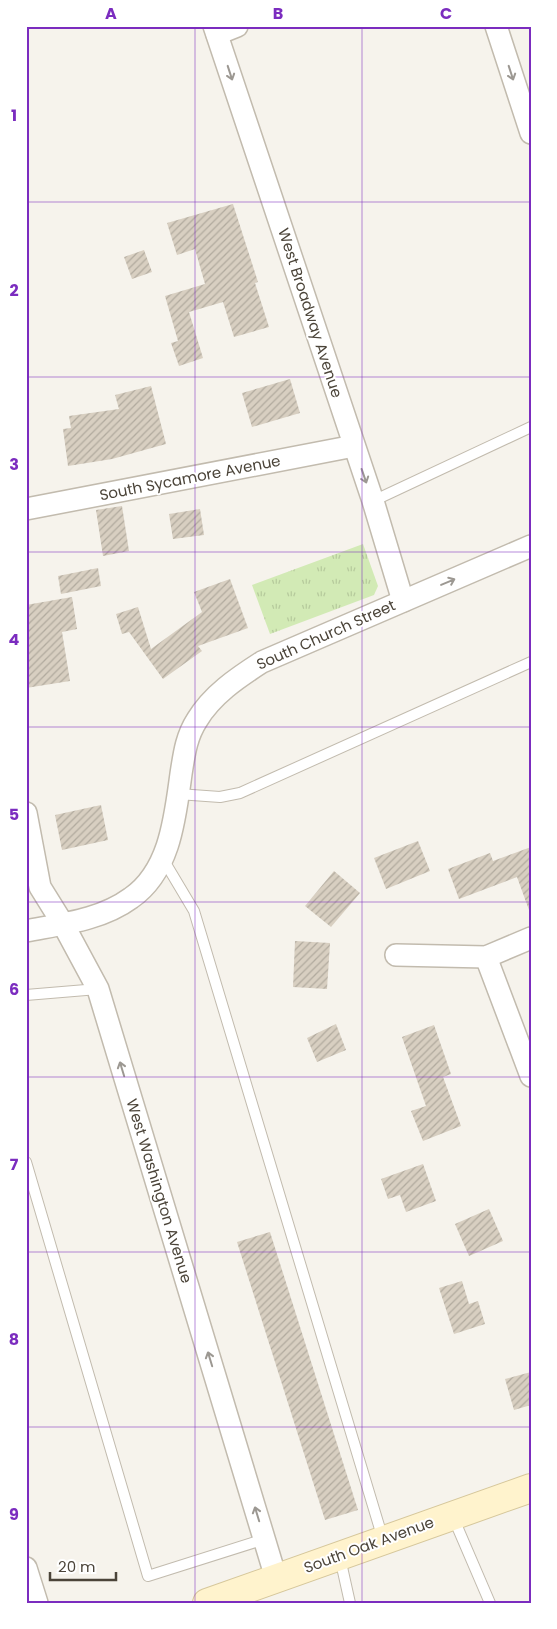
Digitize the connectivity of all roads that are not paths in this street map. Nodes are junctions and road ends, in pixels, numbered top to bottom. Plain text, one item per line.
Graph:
1 (237, 26) edge
2 (496, 26) edge
3 (216, 30) edge
4 (531, 133) edge
5 (531, 427) edge
6 (354, 446) junction
7 (373, 501) junction
8 (26, 509) edge
9 (531, 546) edge
10 (403, 601) junction
11 (531, 662) edge
12 (178, 794) junction
13 (26, 813) edge
14 (163, 859) junction
15 (63, 924) junction
16 (26, 931) edge
17 (531, 938) edge
18 (396, 955) dead end
19 (486, 957) junction
20 (98, 988) junction
21 (26, 995) edge
22 (531, 1076) edge
23 (26, 1162) edge
24 (531, 1488) edge
25 (453, 1516) junction
26 (265, 1539) junction
27 (384, 1540) junction
28 (340, 1557) junction
29 (26, 1568) edge
30 (276, 1578) junction
31 (37, 1603) edge
32 (207, 1603) edge
33 (350, 1603) edge
34 (490, 1603) edge

1 - 3 street
2 -> 4 street
3 -> 6 street, West Broadway Avenue
5 - 7 lane
6 -> 7 street, West Broadway Avenue
6 - 8 street, South Sycamore Avenue
7 - 10 street, West Broadway Avenue
10 -> 9 street, South Church Street
10 - 12 street, South Church Street
11 - 12 lane
12 - 14 street, South Church Street
13 - 15 street, West Washington Avenue
14 - 15 street, South Church Street
14 - 27 lane
15 - 16 street, South Church Street
15 - 20 street, West Washington Avenue
17 - 19 street
18 - 19 street
19 - 22 street
20 - 21 lane
26 -> 20 street, West Washington Avenue
23 - 26 lane
24 - 25 main road, South Oak Avenue
25 - 27 main road, South Oak Avenue
25 - 34 lane
26 - 30 street, West Washington Avenue
27 - 28 main road, South Oak Avenue
28 - 30 main road, South Oak Avenue
28 - 33 lane
29 - 31 street
30 - 32 main road, South Oak Avenue

